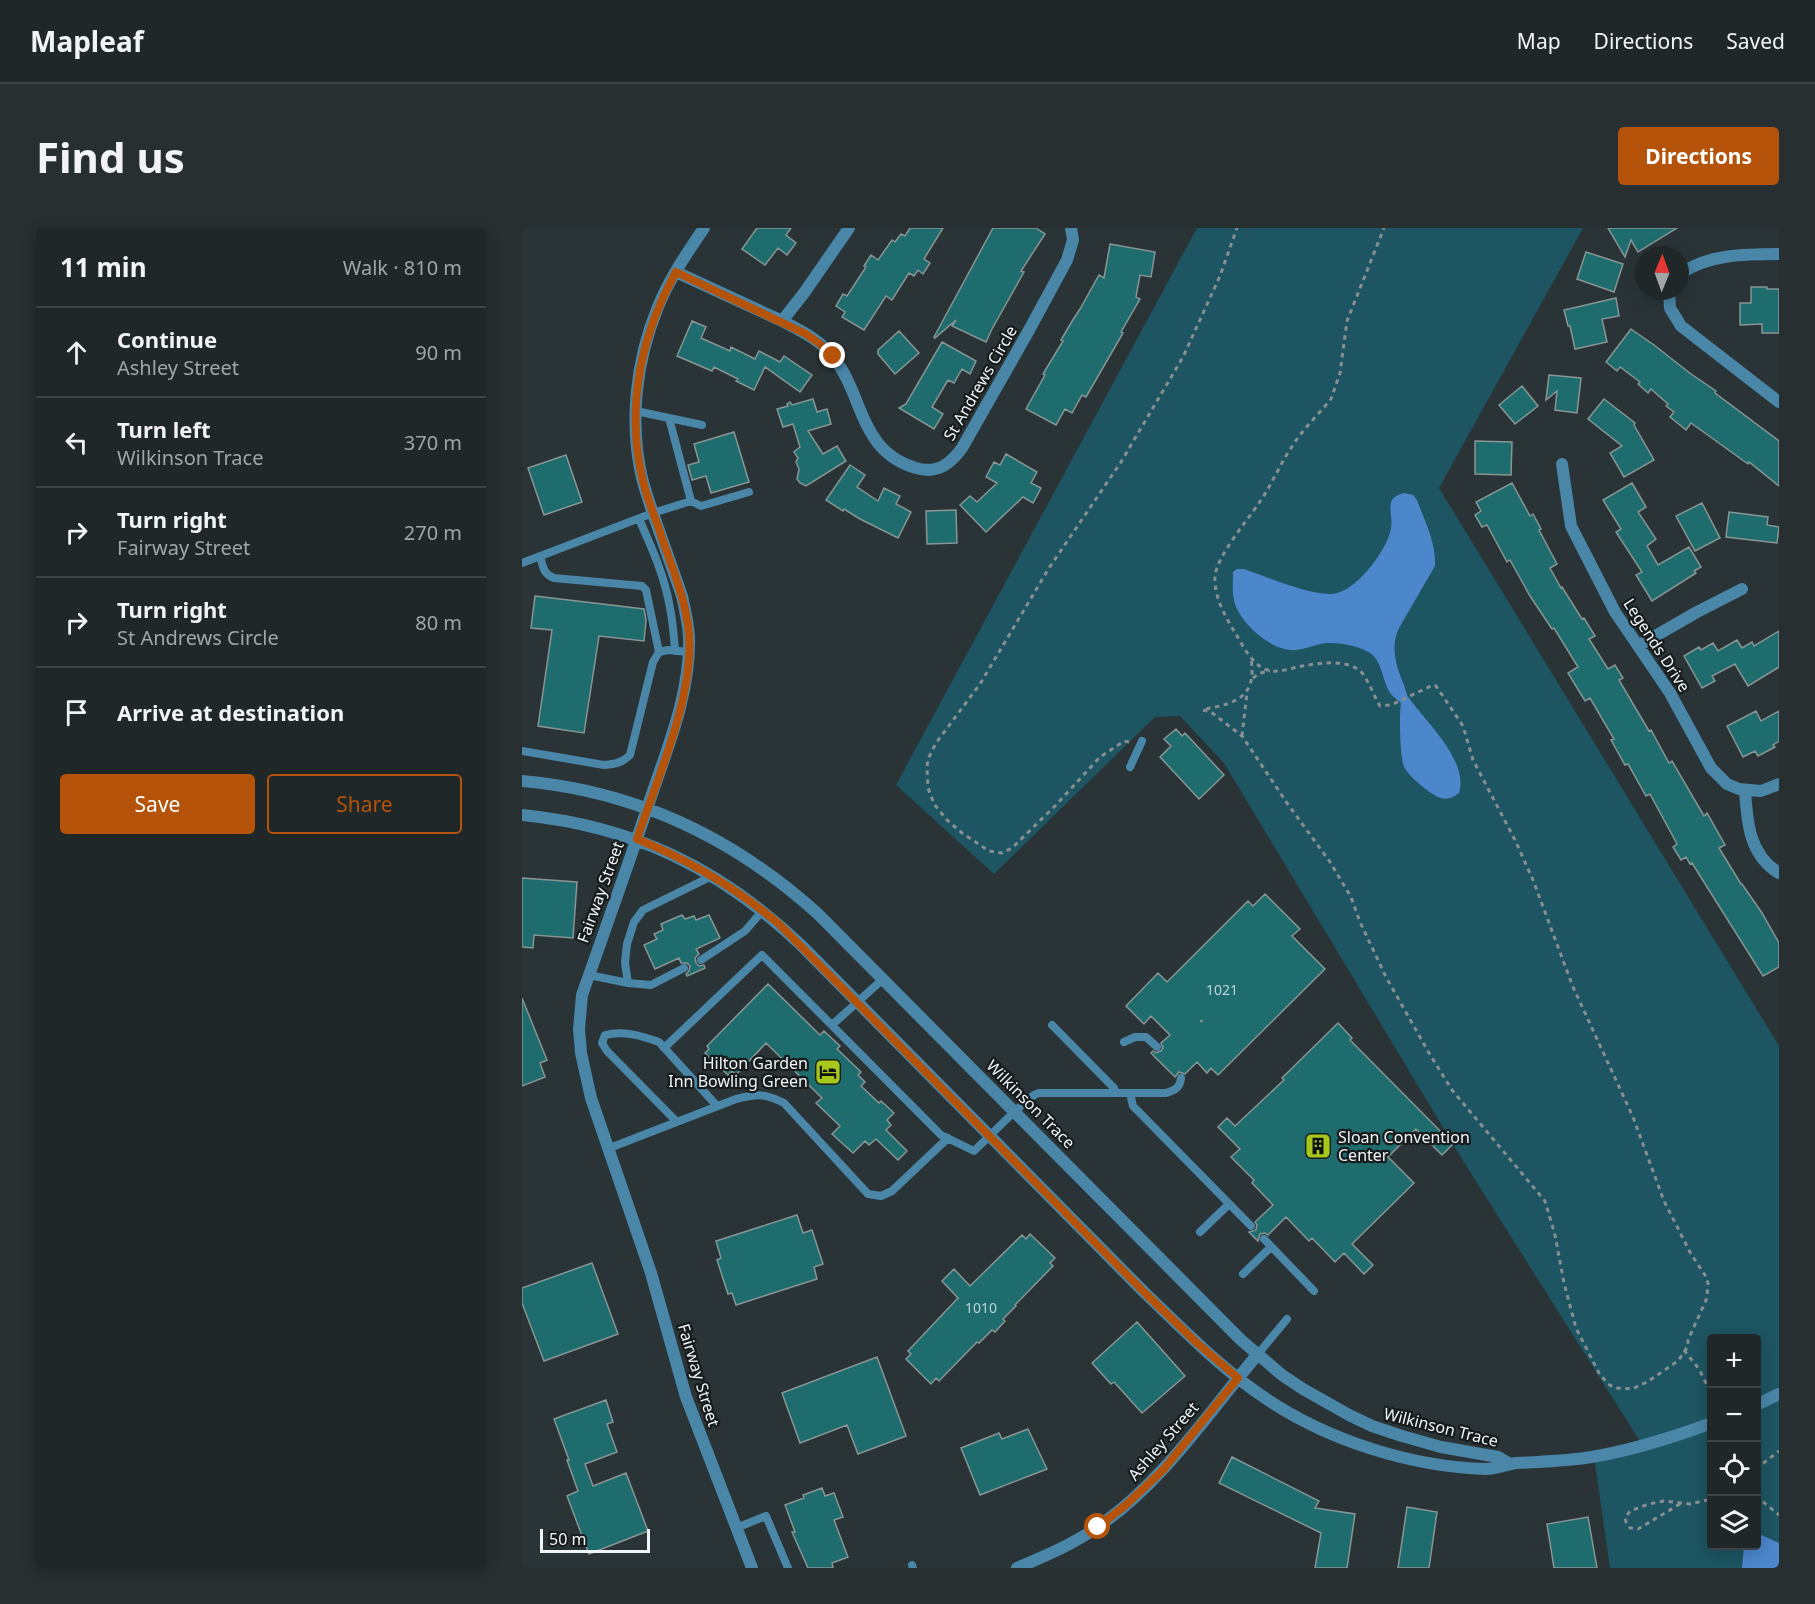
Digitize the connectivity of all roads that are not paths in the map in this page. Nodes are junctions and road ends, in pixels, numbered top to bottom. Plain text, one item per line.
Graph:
1 (704, 228) edge
2 (849, 228) edge
3 (1071, 228) edge
4 (1779, 254) edge
5 (1689, 269) edge
6 (676, 272) junction
7 (1670, 300) edge
8 (782, 321) junction
9 (1779, 402) edge
10 (636, 411) junction
11 (669, 418) junction
12 (702, 425) dead end
13 (1563, 464) dead end
14 (749, 492) dead end
15 (691, 501) junction
16 (653, 513) junction
17 (639, 519) junction
18 (540, 556) junction
19 (522, 563) edge
20 (1742, 589) dead end
21 (1638, 646) junction
22 (675, 651) junction
23 (659, 652) junction
24 (689, 652) junction
25 (1141, 742) road end
26 (522, 751) edge
27 (1130, 767) dead end
28 (522, 781) edge
29 (1779, 784) edge
30 (1745, 790) junction
31 (647, 808) junction
32 (522, 815) edge
33 (637, 839) junction
34 (1779, 873) edge
35 (712, 876) junction
36 (763, 910) junction
37 (701, 960) dead end
38 (684, 968) dead end
39 (589, 975) junction
40 (883, 979) junction
41 (628, 983) junction
42 (858, 1001) junction
43 (832, 1025) junction
44 (1052, 1025) dead end
45 (1124, 1042) dead end
46 (1157, 1047) dead end
47 (664, 1048) junction
48 (1181, 1078) dead end
49 (1116, 1093) junction
50 (1130, 1093) junction
51 (717, 1106) junction
52 (1014, 1112) junction
53 (677, 1122) junction
54 (989, 1136) junction
55 (948, 1138) junction
56 (607, 1149) junction
57 (1229, 1204) junction
58 (1251, 1226) dead end
59 (1200, 1232) dead end
60 (1264, 1239) dead end
61 (1271, 1247) junction
62 (1243, 1274) dead end
63 (1314, 1291) dead end
64 (1287, 1319) dead end
65 (1258, 1354) junction
66 (1238, 1378) junction
67 (1779, 1394) edge
68 (1761, 1403) edge
69 (1707, 1425) edge
70 (1509, 1464) junction
71 (736, 1528) junction
72 (752, 1568) edge
73 (788, 1568) edge
74 (1017, 1568) edge

1 - 6 street, Fairway Street
2 - 8 street
3 - 8 street, St Andrews Circle
4 - 5 street
6 - 8 street, St Andrews Circle
6 - 10 street, Fairway Street
7 - 9 street
10 - 11 lane
10 - 16 street, Fairway Street
11 - 12 lane
11 - 15 lane
13 - 21 street, Legends Drive
14 - 15 lane
15 - 16 lane
16 - 17 lane
16 - 24 street, Fairway Street
17 - 18 lane
17 - 22 lane
18 - 19 lane
18 - 23 lane
20 - 21 street
21 - 30 street, Legends Drive
22 - 23 lane
22 - 24 lane
23 - 26 lane
24 - 31 street, Fairway Street
25 - 27 lane
28 - 31 street, Wilkinson Trace
29 - 30 street
30 - 34 street
31 - 33 street, Fairway Street
31 - 40 street, Wilkinson Trace
32 - 33 street, Wilkinson Trace
33 - 35 street, Wilkinson Trace
33 - 39 street, Fairway Street
35 - 36 street, Wilkinson Trace
35 - 41 lane
36 - 37 lane
36 - 42 street, Wilkinson Trace
38 - 41 lane
39 - 41 lane
39 - 56 street, Fairway Street
40 - 42 lane
40 - 52 street, Wilkinson Trace
42 - 43 lane
42 - 54 street, Wilkinson Trace
43 - 47 lane
43 - 55 lane
44 - 49 lane
45 - 46 lane
47 - 51 lane
47 - 53 lane
48 - 50 lane
49 - 50 lane
49 - 52 lane
50 - 57 lane
51 - 53 lane
51 - 55 lane
52 - 54 lane
52 - 65 street, Wilkinson Trace
53 - 56 lane
54 - 55 lane
54 - 66 street, Wilkinson Trace
56 - 71 street, Fairway Street
57 - 58 lane
57 - 59 lane
60 - 61 lane
61 - 62 lane
61 - 63 lane
64 - 65 lane
65 - 66 street, Ashley Street
65 - 70 street, Wilkinson Trace
66 - 70 street, Wilkinson Trace
66 - 74 street, Ashley Street
67 - 68 street
69 - 70 street, Wilkinson Trace
71 - 72 street, Fairway Street
71 - 73 lane

